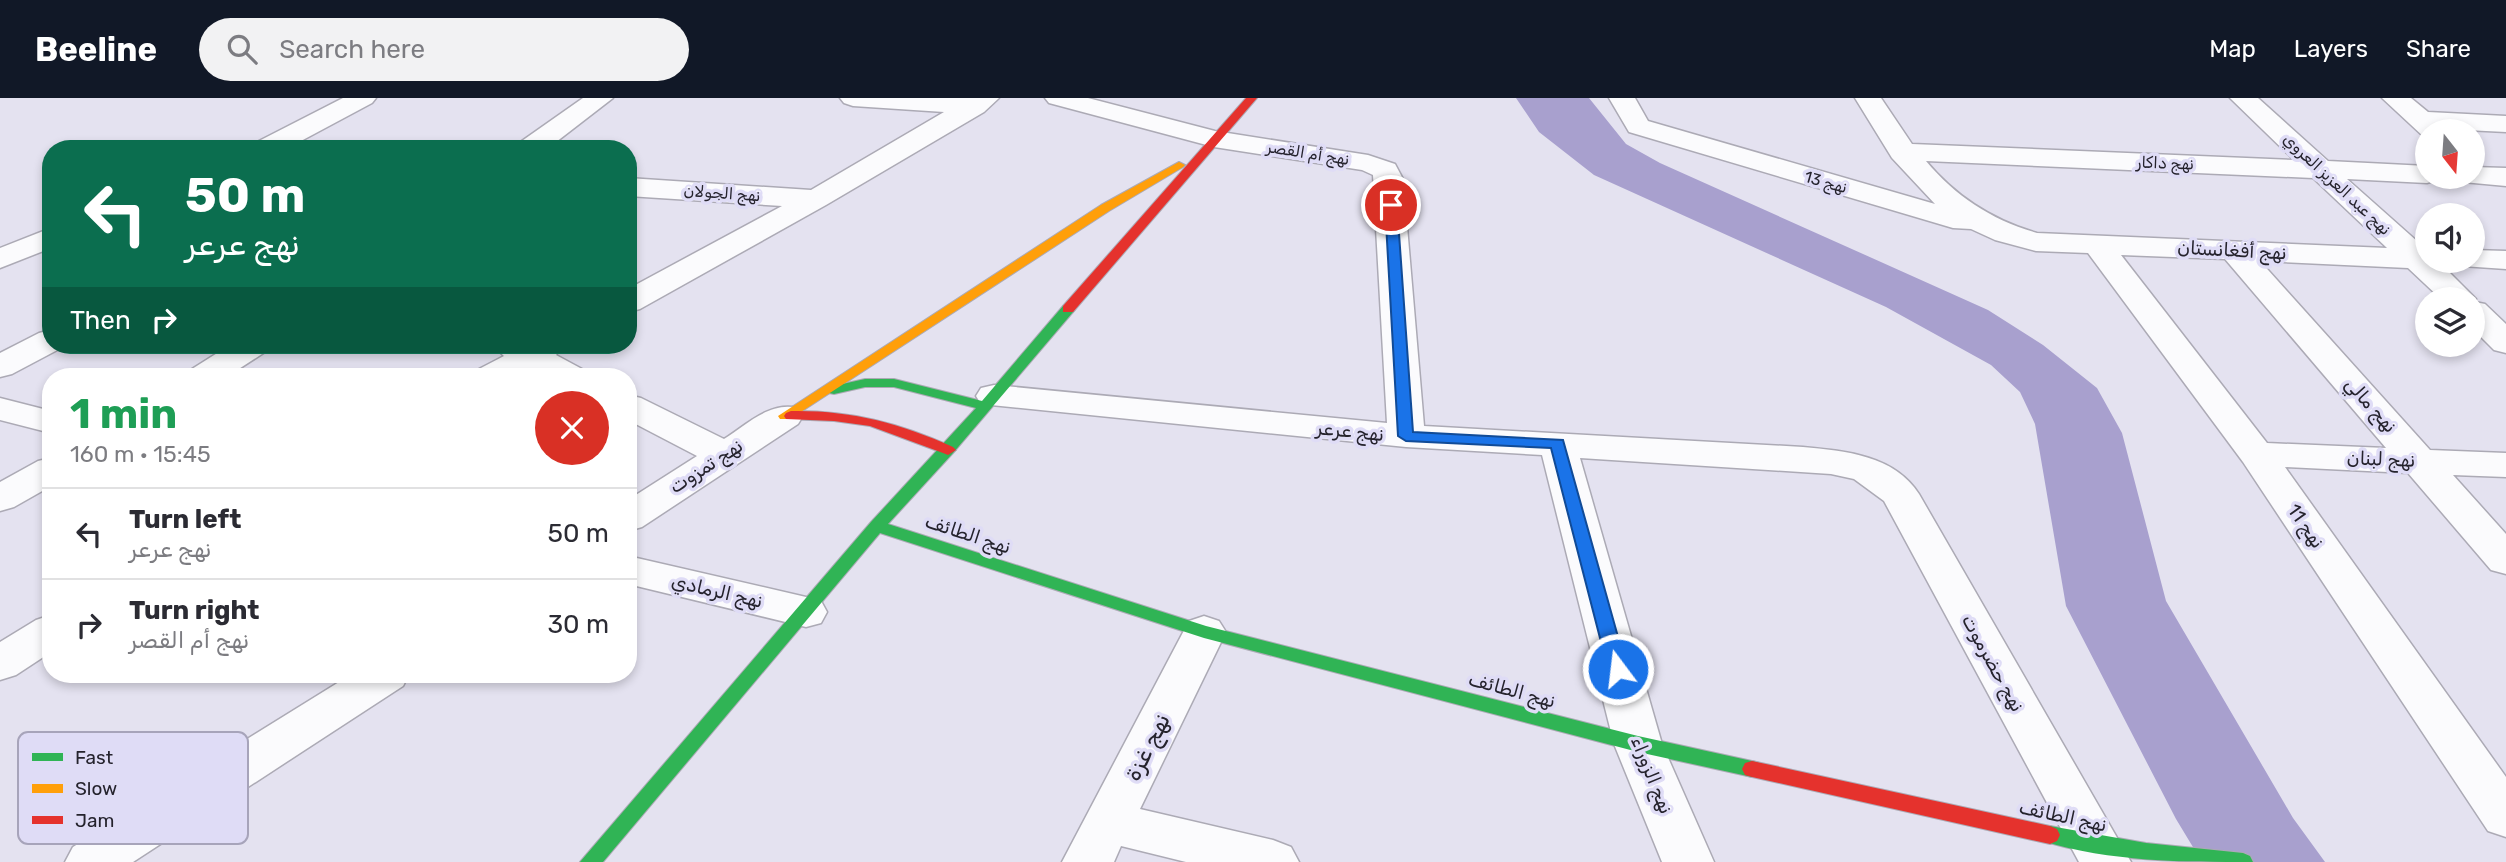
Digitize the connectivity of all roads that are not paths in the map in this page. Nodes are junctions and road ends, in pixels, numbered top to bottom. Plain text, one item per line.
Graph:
1 (363, 98) edge
2 (600, 98) edge
3 (853, 98) edge
4 (1058, 98) edge
5 (1252, 98) edge
6 (1622, 98) edge
7 (1868, 98) edge
8 (2243, 98) edge
9 (2395, 98) edge
10 (981, 102) edge
11 (2420, 119) edge
12 (2506, 124) edge
13 (2485, 125) edge
14 (285, 140) edge
15 (542, 140) edge
16 (1210, 144) junction
17 (1902, 152) junction
18 (2322, 170) junction
19 (2415, 174) edge
20 (637, 188) edge
21 (816, 200) junction
22 (2025, 239) junction
23 (42, 241) edge
24 (2096, 243) junction
25 (2234, 251) junction
26 (2415, 252) edge
27 (0, 259) edge
28 (2415, 259) edge
29 (2485, 259) edge
30 (2506, 260) edge
31 (2436, 273) edge
32 (2449, 287) edge
33 (637, 297) edge
34 (2485, 323) edge
35 (2506, 343) edge
36 (42, 346) edge
37 (239, 354) edge
38 (521, 354) edge
39 (538, 354) edge
40 (0, 367) edge
41 (217, 368) edge
42 (502, 368) edge
43 (558, 368) edge
44 (818, 394) junction
45 (990, 401) junction
46 (0, 410) edge
47 (637, 410) edge
48 (785, 416) junction
49 (42, 420) edge
50 (1406, 436) junction
51 (1558, 443) junction
52 (948, 450) junction
53 (724, 454) junction
54 (2256, 454) junction
55 (2420, 460) junction
56 (2506, 465) edge
57 (1873, 471) joint
58 (42, 475) edge
59 (0, 498) edge
60 (637, 512) edge
61 (877, 526) junction
62 (2506, 560) edge
63 (637, 572) edge
64 (806, 612) junction
65 (1204, 632) junction
66 (42, 637) edge
67 (0, 663) edge
68 (373, 683) edge
69 (1638, 744) junction
70 (248, 762) edge
71 (2506, 816) edge
72 (1099, 842) edge
73 (119, 844) edge
74 (2099, 853) edge
75 (91, 862) edge
76 (590, 862) edge
77 (1273, 862) edge
78 (1688, 862) edge
79 (2243, 862) edge

1 - 14 street
2 - 15 street
3 - 10 street
4 - 16 street
5 - 16 street
6 - 22 street, نهج 13
7 - 17 street
8 - 18 street, نهج عبد العزيز العروي
9 - 11 street
10 - 21 street
12 - 13 street
16 - 44 street
16 - 45 street
16 - 50 street, نهج أم القصر
17 - 18 street, نهج داكار
17 - 22 street
18 - 19 street, نهج داكار
18 - 26 street, نهج عبد العزيز العروي
20 - 21 street, نهج الجولان
21 - 33 street
22 - 24 street, نهج أفغانستان
23 - 27 street
24 - 25 street, نهج أفغانستان
24 - 54 street, نهج 11
25 - 28 street, نهج أفغانستان
25 - 55 street, نهج مالي
29 - 30 street
31 - 32 street, نهج عبد العزيز العروي
34 - 35 street
36 - 40 street
37 - 41 street
38 - 42 street
39 - 43 street
44 - 45 street
44 - 48 street
45 - 50 street, نهج عرعر
45 - 52 street
46 - 49 street
47 - 53 street
48 - 52 street
48 - 53 street, نهج تمزوت
50 - 51 street, نهج عرعر
51 - 57 street, نهج عرعر
51 - 69 street, نهج الزوراء
52 - 61 street
53 - 60 street, نهج تمزوت
54 - 55 street, نهج لبنان
54 - 71 street, نهج 11
55 - 56 street, نهج لبنان
55 - 62 street, نهج مالي
57 - 74 street, نهج حضرموت
58 - 59 street
61 - 64 street
61 - 65 street, نهج الطائف
63 - 64 street, نهج الرمادي
64 - 76 street
65 - 69 street, نهج الطائف
65 - 72 street, نهج غزة
66 - 67 street
68 - 70 street
69 - 74 street, نهج الطائف
69 - 78 street, نهج الزوراء
72 - 77 street
73 - 75 street
74 - 79 street, نهج الطائف

